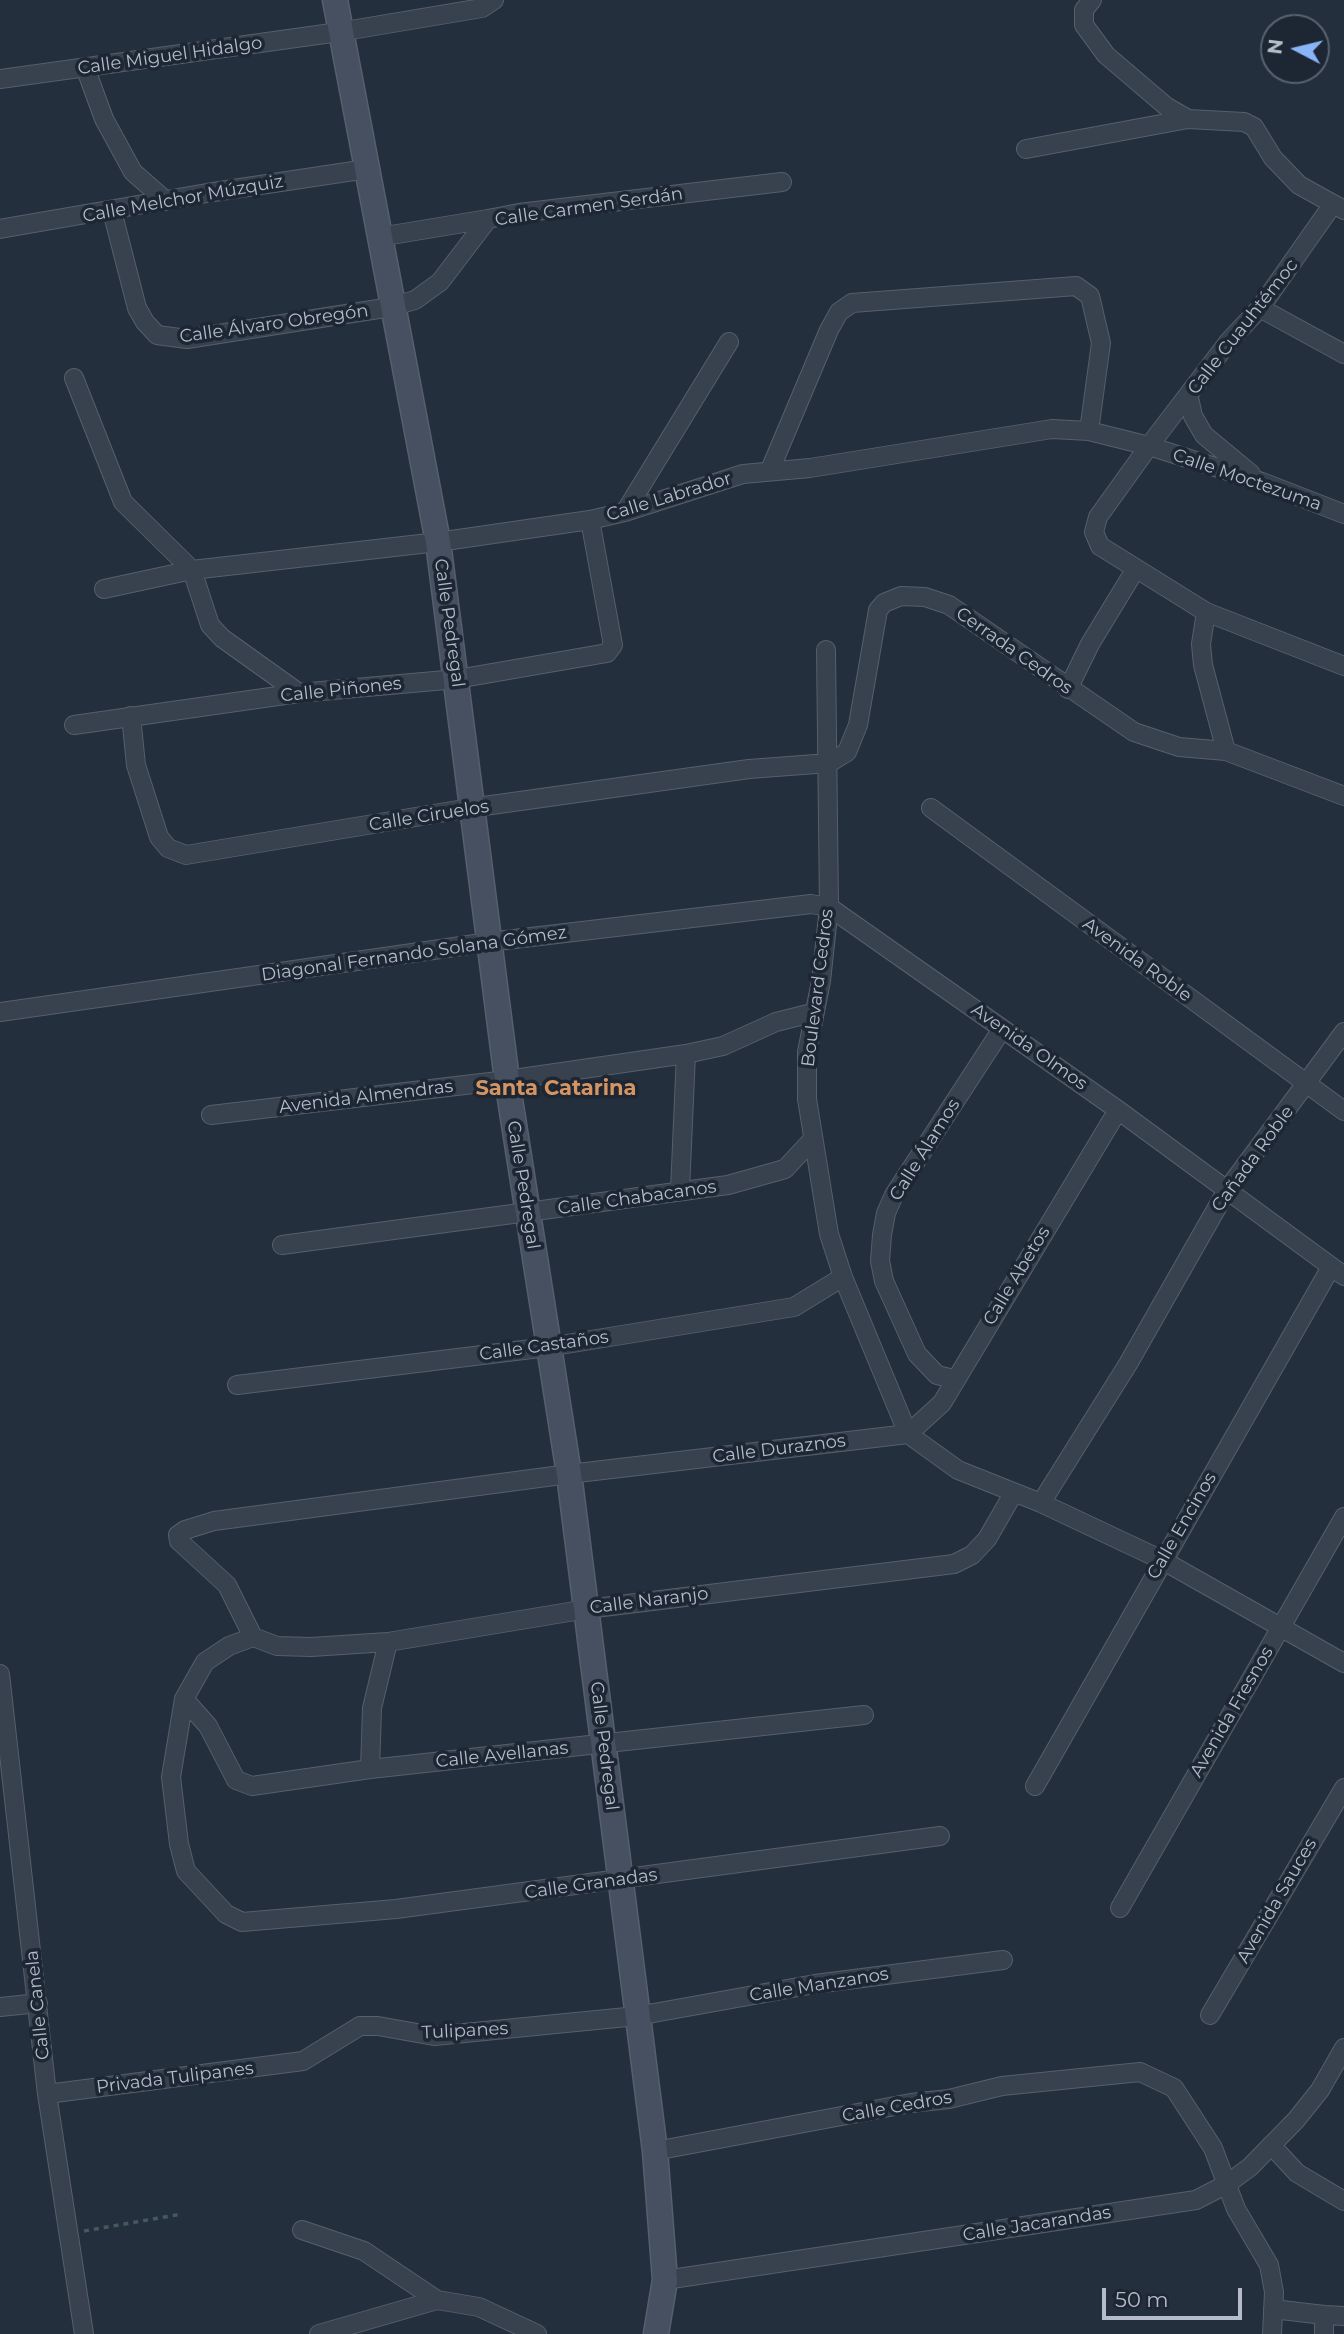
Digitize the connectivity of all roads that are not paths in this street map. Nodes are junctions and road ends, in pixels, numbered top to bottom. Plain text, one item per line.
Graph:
1 (335, 0) edge
2 (494, 0) edge
3 (1090, 2) edge
4 (339, 32) junction
5 (85, 67) junction
6 (0, 79) edge
7 (1188, 120) junction
8 (1026, 149) dead end
9 (366, 169) junction
10 (782, 182) dead end
11 (166, 201) junction
12 (1338, 207) edge
13 (112, 211) junction
14 (488, 219) junction
15 (0, 229) edge
16 (379, 237) junction
17 (391, 307) junction
18 (1260, 308) junction
19 (729, 342) dead end
20 (1344, 354) edge
21 (74, 378) dead end
22 (1189, 398) junction
23 (1089, 431) junction
24 (1149, 446) junction
25 (770, 470) junction
26 (1262, 482) junction
27 (625, 512) junction
28 (1344, 514) edge
29 (590, 520) junction
30 (438, 542) junction
31 (192, 570) junction
32 (1135, 570) junction
33 (104, 589) dead end
34 (1206, 612) junction
35 (826, 650) dead end
36 (1344, 666) edge
37 (457, 679) junction
38 (1068, 689) junction
39 (299, 693) junction
40 (131, 716) junction
41 (74, 725) dead end
42 (1226, 751) junction
43 (829, 763) junction
44 (1344, 796) edge
45 (470, 808) junction
46 (931, 808) dead end
47 (829, 906) junction
48 (489, 942) junction
49 (0, 1012) edge
50 (812, 1013) junction
51 (1002, 1029) junction
52 (1344, 1032) edge
53 (686, 1054) junction
54 (508, 1080) junction
55 (1307, 1085) junction
56 (1118, 1110) junction
57 (1344, 1111) edge
58 (211, 1115) dead end
59 (812, 1140) junction
60 (680, 1190) junction
61 (1227, 1190) junction
62 (527, 1213) junction
63 (282, 1245) dead end
64 (1338, 1272) edge
65 (843, 1276) junction
66 (548, 1347) junction
67 (954, 1379) junction
68 (237, 1385) dead end
69 (908, 1434) junction
70 (569, 1474) junction
71 (1013, 1494) junction
72 (1041, 1503) junction
73 (1344, 1517) edge
74 (1163, 1560) junction
75 (587, 1609) junction
76 (1279, 1629) junction
77 (253, 1637) junction
78 (388, 1642) junction
79 (1344, 1663) edge
80 (0, 1674) edge
81 (184, 1699) junction
82 (864, 1715) dead end
83 (603, 1744) junction
84 (370, 1769) junction
85 (1035, 1786) dead end
86 (1344, 1788) edge
87 (940, 1836) dead end
88 (622, 1879) junction
89 (1120, 1908) dead end
90 (1003, 1960) dead end
91 (38, 2003) junction
92 (0, 2007) edge
93 (1210, 2015) dead end
94 (637, 2016) junction
95 (1344, 2048) edge
96 (303, 2061) joint
97 (47, 2094) junction
98 (1271, 2145) junction
99 (655, 2151) junction
100 (1227, 2184) junction
101 (1344, 2201) edge
102 (302, 2230) dead end
103 (665, 2280) junction
104 (437, 2300) junction
105 (1273, 2308) junction
106 (1324, 2315) junction
107 (1344, 2316) edge
108 (84, 2334) edge
109 (319, 2334) edge
110 (537, 2334) edge
111 (656, 2334) edge
112 (1272, 2334) edge
113 (1324, 2334) edge

1 - 4 street, Calle Pedregal
2 - 4 street, Calle Miguel Hidalgo
3 - 7 street
4 - 5 street, Calle Miguel Hidalgo
4 - 9 street, Calle Pedregal
5 - 6 street, Calle Miguel Hidalgo
5 - 11 street
7 - 8 street
7 - 12 street
9 - 11 street, Calle Melchor Múzquiz
9 - 16 street, Calle Pedregal
10 - 14 street, Calle Carmen Serdán
11 - 13 street, Calle Melchor Múzquiz
12 - 18 street, Calle Cuauhtémoc
13 - 15 street, Calle Melchor Múzquiz
13 - 17 street, Calle Álvaro Obregón
14 - 16 street
14 - 17 street, Calle Carmen Serdán
16 - 17 street, Calle Pedregal
17 - 30 street, Calle Pedregal
18 - 20 street
18 - 22 street, Calle Cuauhtémoc
19 - 27 street
21 - 31 street
22 - 24 street, Calle Cuauhtémoc
22 - 26 street
23 - 24 street, Calle Labrador
23 - 25 street, Calle Labrador
23 - 25 street
24 - 26 street, Calle Moctezuma
24 - 32 street, Calle Cuauhtémoc
25 - 27 street, Calle Labrador
26 - 28 street, Calle Moctezuma
27 - 29 street, Calle Labrador
29 - 30 street, Calle Labrador
29 - 37 street, Calle Piñones
30 - 31 street, Calle Labrador
30 - 37 street, Calle Pedregal
31 - 33 street, Calle Labrador
31 - 39 street
32 - 34 street
32 - 38 street
34 - 36 street
34 - 42 street
35 - 43 street, Boulevard Cedros
37 - 39 street, Calle Piñones
37 - 45 street, Calle Pedregal
38 - 42 street, Cerrada Cedros
38 - 43 street, Cerrada Cedros
39 - 40 street, Calle Piñones
40 - 41 street, Calle Piñones
40 - 45 street, Calle Ciruelos
42 - 44 street, Cerrada Cedros
43 - 45 street, Calle Ciruelos
43 - 47 street, Boulevard Cedros
45 - 48 street, Calle Pedregal
46 - 55 street, Avenida Roble
47 - 48 street, Diagonal Fernando Solana Gómez
47 - 50 street, Boulevard Cedros
47 - 51 street, Avenida Olmos
48 - 49 street, Diagonal Fernando Solana Gómez
48 - 54 street, Calle Pedregal
50 - 53 street, Avenida Almendras
50 - 59 street, Boulevard Cedros
51 - 56 street, Avenida Olmos
51 - 67 street, Calle Álamos
52 - 55 street, Cañada Roble
53 - 54 street, Avenida Almendras
53 - 60 street
54 - 58 street, Avenida Almendras
54 - 62 street, Calle Pedregal
55 - 57 street, Avenida Roble
55 - 61 street, Cañada Roble
56 - 61 street, Avenida Olmos
56 - 67 street, Calle Abetos
59 - 60 street, Calle Chabacanos
59 - 65 street, Boulevard Cedros
60 - 62 street, Calle Chabacanos
61 - 64 street
61 - 72 street, Cañada Roble
62 - 63 street, Calle Chabacanos
62 - 66 street, Calle Pedregal
64 - 74 street, Calle Encinos
65 - 66 street, Calle Castaños
65 - 69 street, Boulevard Cedros
66 - 68 street, Calle Castaños
66 - 70 street, Calle Pedregal
67 - 69 street, Calle Abetos
69 - 70 street, Calle Duraznos
69 - 71 street
70 - 75 street, Calle Pedregal
70 - 77 street, Calle Duraznos
71 - 72 street
71 - 75 street, Calle Naranjo
72 - 74 street
73 - 76 street, Avenida Fresnos
74 - 76 street
74 - 85 street, Calle Encinos
75 - 78 street, Calle Naranjo
75 - 83 street, Calle Pedregal
76 - 79 street
76 - 89 street, Avenida Fresnos
77 - 78 street, Calle Naranjo
77 - 81 street
78 - 84 street
80 - 91 street, Calle Canela
81 - 84 street, Calle Avellanas
81 - 88 street, Calle Granadas
82 - 83 street, Calle Avellanas
83 - 84 street, Calle Avellanas
83 - 88 street, Calle Pedregal
86 - 93 street, Avenida Sauces
87 - 88 street, Calle Granadas
88 - 94 street, Calle Pedregal
90 - 94 street, Calle Manzanos
91 - 92 street
91 - 97 street, Calle Canela
94 - 96 street, Tulipanes
94 - 99 street, Calle Pedregal
95 - 98 street, Calle Jacarandas
96 - 97 street, Privada Tulipanes
97 - 108 street, Calle Canela
98 - 100 street, Calle Jacarandas
98 - 101 street
99 - 100 street, Calle Cedros
99 - 103 street, Calle Pedregal
100 - 103 street, Calle Jacarandas
100 - 105 street
102 - 104 street
103 - 111 street, Calle Pedregal
104 - 109 street
104 - 110 street
105 - 106 street
105 - 112 street
106 - 107 street
106 - 113 street

